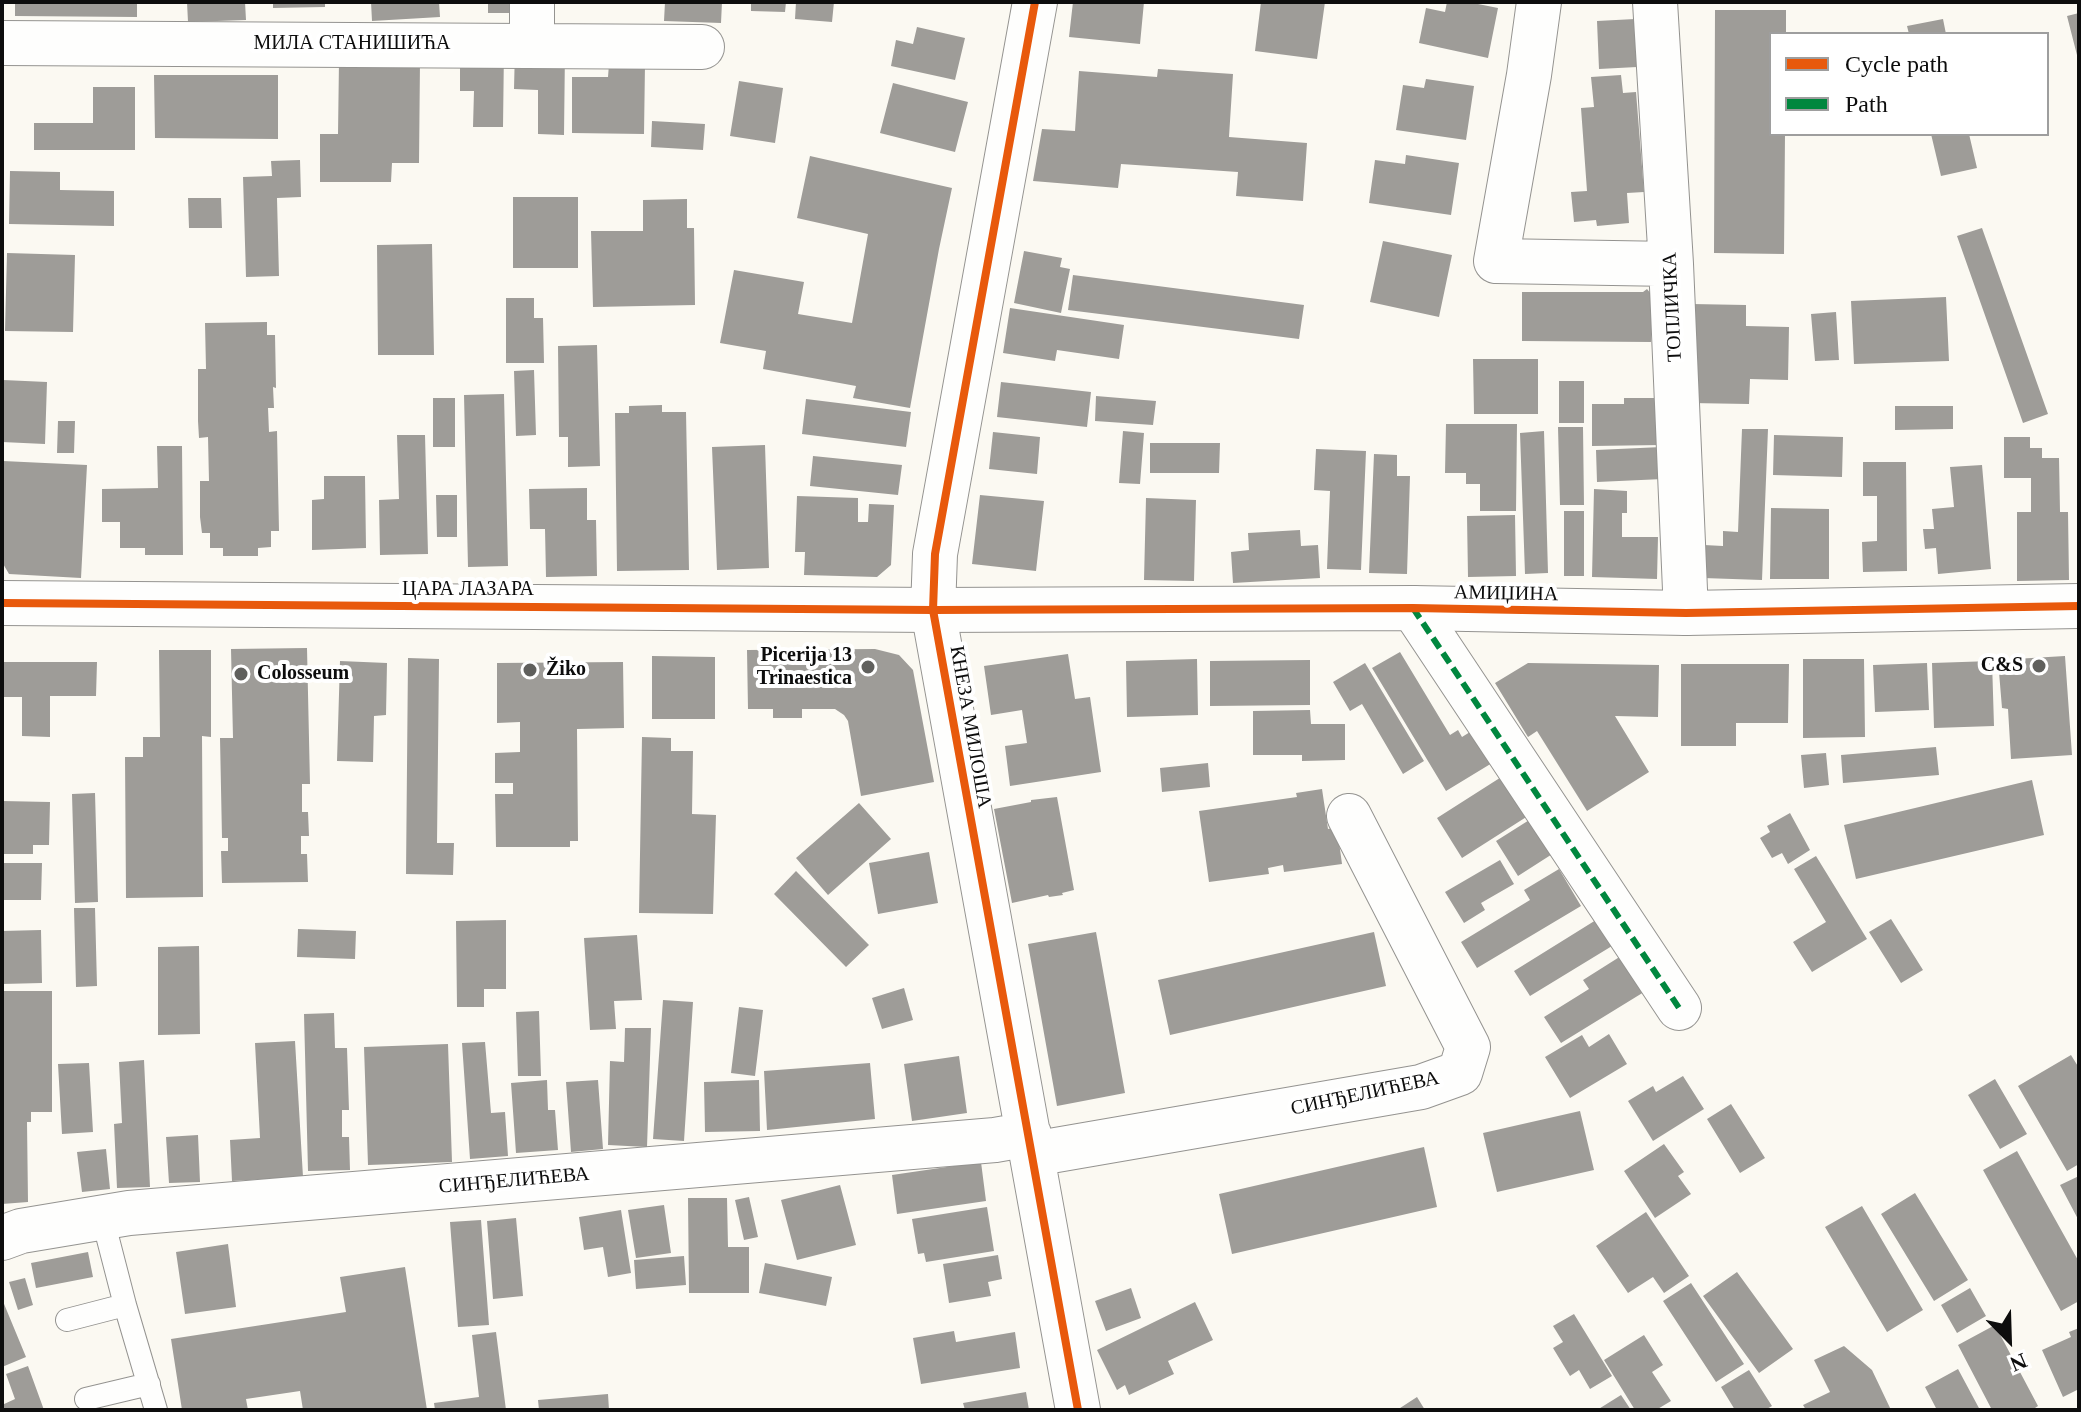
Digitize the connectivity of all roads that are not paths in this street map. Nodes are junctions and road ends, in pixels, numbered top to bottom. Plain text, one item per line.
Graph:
1 (532, 2) edge
2 (1035, 2) edge
3 (1539, 2) edge
4 (1655, 2) edge
5 (2, 43) edge
6 (532, 45) junction
7 (702, 47) dead end
8 (1671, 264) junction
9 (2, 603) edge
10 (2079, 606) edge
11 (1413, 608) junction
12 (933, 610) junction
13 (1686, 613) junction
14 (1349, 816) dead end
15 (1679, 1008) dead end
16 (1031, 1144) junction
17 (102, 1216) junction
18 (2, 1238) edge
19 (125, 1305) junction
20 (67, 1320) dead end
21 (149, 1384) junction
22 (86, 1399) dead end
23 (156, 1410) edge
24 (1078, 1410) edge

1 - 6 street
2 - 12 street, КНЕЗА МИЛОША
3 - 8 street
4 - 8 street, ТОПЛИЧКА
5 - 6 street, МИЛА СТАНИШИЋА
6 - 7 street, МИЛА СТАНИШИЋА
8 - 13 street, ТОПЛИЧКА
9 - 12 street, ЦАРА ЛАЗАРА
10 - 13 street, АМИЏИНА
11 - 12 street, АМИЏИНА
11 - 13 street, АМИЏИНА
11 - 15 street
12 - 16 street, КНЕЗА МИЛОША
14 - 16 street, СИНЂЕЛИЋЕВА
16 - 17 street, СИНЂЕЛИЋЕВА
16 - 24 street, КНЕЗА МИЛОША
17 - 18 street, СИНЂЕЛИЋЕВА
17 - 19 lane
19 - 20 lane
19 - 21 lane
21 - 22 lane
21 - 23 lane

